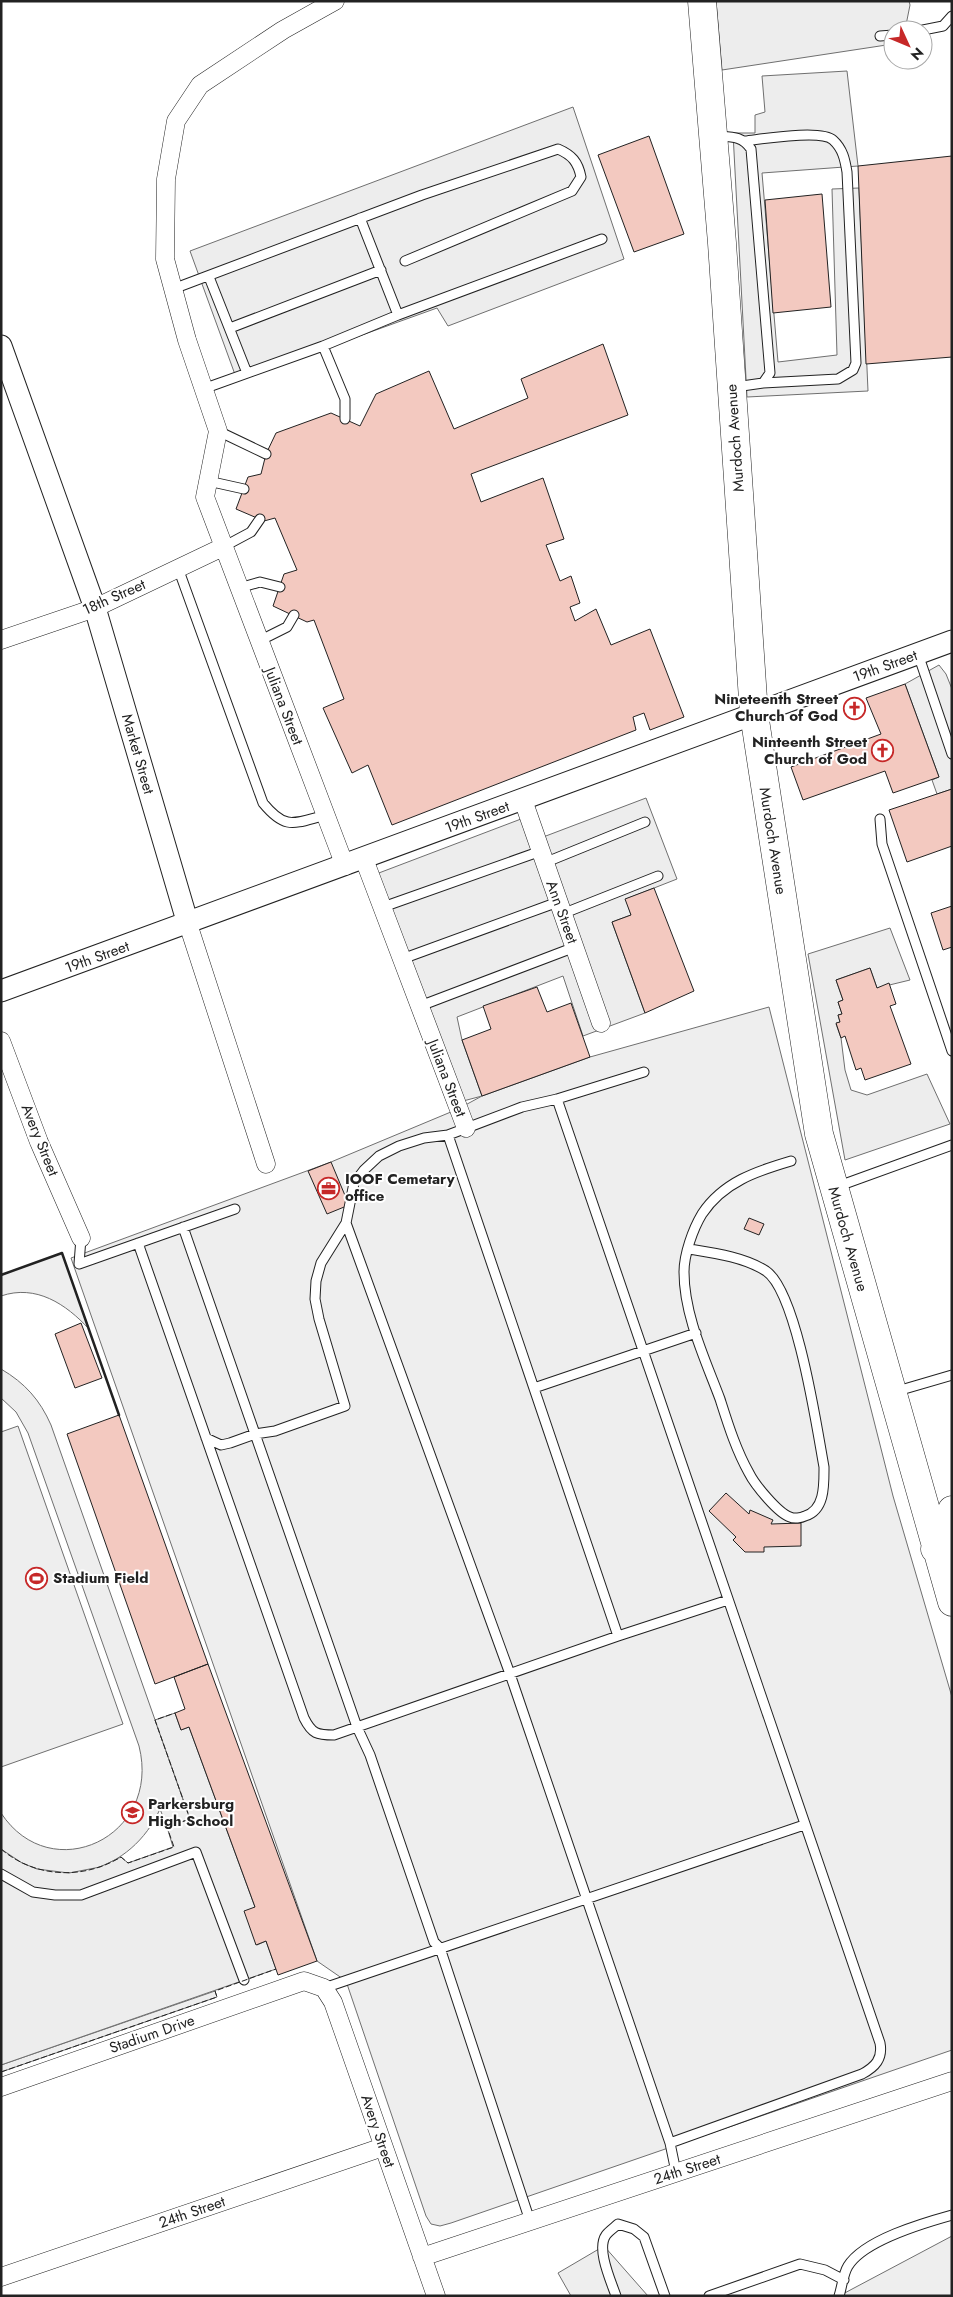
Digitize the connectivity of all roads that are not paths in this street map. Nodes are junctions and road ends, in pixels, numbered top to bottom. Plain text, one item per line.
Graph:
1 (335, 1) edge
2 (702, 1) edge
3 (952, 16) edge
4 (933, 28) edge
5 (880, 36) dead end
6 (883, 36) edge
7 (714, 136) junction
8 (745, 140) junction
9 (360, 218) junction
10 (602, 239) dead end
11 (405, 261) dead end
12 (381, 270) junction
13 (209, 277) junction
14 (173, 289) junction
15 (398, 316) junction
16 (230, 328) junction
17 (1, 346) edge
18 (323, 346) junction
19 (246, 373) junction
20 (763, 383) junction
21 (732, 388) junction
22 (203, 389) junction
23 (345, 419) dead end
24 (218, 431) junction
25 (266, 454) dead end
26 (208, 481) junction
27 (244, 489) dead end
28 (260, 519) dead end
29 (223, 547) junction
30 (178, 568) junction
31 (280, 587) dead end
32 (239, 588) junction
33 (95, 608) junction
34 (294, 616) dead end
35 (1, 640) edge
36 (259, 641) junction
37 (951, 644) edge
38 (918, 654) junction
39 (754, 714) junction
40 (952, 754) edge
41 (523, 800) junction
42 (326, 815) junction
43 (880, 819) dead end
44 (645, 822) dead end
45 (542, 857) junction
46 (355, 862) junction
47 (658, 876) dead end
48 (383, 907) junction
49 (560, 908) junction
50 (188, 924) junction
51 (575, 947) junction
52 (402, 958) junction
53 (1, 992) edge
54 (420, 1006) junction
55 (601, 1023) dead end
56 (1, 1041) edge
57 (952, 1051) edge
58 (644, 1072) dead end
59 (557, 1099) junction
60 (466, 1128) junction
61 (448, 1134) junction
62 (952, 1145) edge
63 (791, 1161) dead end
64 (266, 1164) dead end
65 (834, 1188) junction
66 (235, 1208) dead end
67 (346, 1223) junction
68 (183, 1227) junction
69 (81, 1238) joint
70 (138, 1243) junction
71 (689, 1248) junction
72 (696, 1333) junction
73 (643, 1352) junction
74 (952, 1375) edge
75 (534, 1388) junction
76 (891, 1393) junction
77 (255, 1434) junction
78 (206, 1438) junction
79 (952, 1510) edge
80 (935, 1549) junction
81 (728, 1600) junction
82 (952, 1602) edge
83 (618, 1636) junction
84 (510, 1674) junction
85 (357, 1727) junction
86 (804, 1825) junction
87 (1, 1874) edge
88 (586, 1898) junction
89 (440, 1948) junction
90 (244, 1980) dead end
91 (324, 1988) junction
92 (952, 2080) edge
93 (1, 2087) edge
94 (670, 2143) junction
95 (383, 2147) junction
96 (676, 2172) junction
97 (952, 2215) edge
98 (530, 2221) junction
99 (422, 2257) junction
100 (1, 2277) edge
101 (844, 2280) junction
102 (436, 2296) edge
103 (616, 2296) edge
104 (665, 2296) edge
105 (709, 2296) edge
106 (839, 2296) edge

1 - 14 street
2 - 7 main road, Murdoch Avenue
3 - 4 lane
5 - 6 lane
7 - 8 lane
7 - 21 main road, Murdoch Avenue
8 - 20 lane
8 - 20 lane
9 - 11 lane
9 - 12 lane
9 - 13 lane
10 - 15 lane
12 - 15 lane
12 - 16 lane
13 - 14 lane
13 - 16 lane
14 - 22 street
15 - 18 lane
16 - 19 lane
17 - 33 street, Market Street
18 - 19 lane
18 - 23 lane
19 - 22 lane
20 - 21 lane
21 - 39 main road, Murdoch Avenue
22 - 24 street
24 - 25 lane
24 - 26 street, Juliana Street
26 - 27 lane
26 - 29 street, Juliana Street
28 - 29 lane
29 - 30 street, 18th Street
29 - 32 street, Juliana Street
30 - 33 street, 18th Street
30 - 42 lane
31 - 32 lane
32 - 36 street, Juliana Street
33 - 35 street, 18th Street
33 - 50 street, Market Street
34 - 36 lane
36 - 42 street, Juliana Street
37 - 38 street, 19th Street
38 - 39 street, 19th Street
38 - 40 lane
39 - 41 street, 19th Street
39 - 65 main road, Murdoch Avenue
41 - 45 street, Ann Street
41 - 46 street, 19th Street
42 - 46 street, Juliana Street
43 - 57 lane
44 - 45 lane
45 - 48 lane
45 - 49 street, Ann Street
46 - 48 street, Juliana Street
46 - 50 street, 19th Street
47 - 49 lane
48 - 52 street, Juliana Street
49 - 51 street, Ann Street
49 - 52 lane
50 - 53 street, 19th Street
50 - 64 street, Market Street
51 - 54 lane
51 - 55 street, Ann Street
52 - 54 street, Juliana Street
54 - 60 street, Juliana Street
56 - 69 street, Avery Street
58 - 59 lane
59 - 60 lane
59 - 73 lane
60 - 61 lane
61 - 67 lane
61 - 75 lane
62 - 65 lane
63 - 71 lane
65 - 76 main road, Murdoch Avenue
66 - 68 lane
67 - 77 lane
67 - 84 lane
68 - 70 lane
68 - 77 lane
69 - 70 lane
70 - 78 lane
71 - 72 lane
71 - 72 lane
72 - 73 lane
73 - 75 lane
73 - 81 lane
74 - 76 lane
75 - 83 lane
76 - 80 main road, Murdoch Avenue
77 - 78 lane
77 - 85 lane
78 - 85 lane
79 - 80 main road
80 - 82 main road, Murdoch Avenue
81 - 83 lane
81 - 86 lane
83 - 84 lane
84 - 85 lane
84 - 88 lane
85 - 89 lane
86 - 88 lane
86 - 94 lane
87 - 90 lane
88 - 89 lane
88 - 94 lane
89 - 91 lane
89 - 98 lane
91 - 93 street, Stadium Drive
91 - 95 street, Avery Street
92 - 96 street, 24th Street
94 - 96 lane
95 - 99 street, Avery Street
95 - 100 street, 24th Street
96 - 98 street, 24th Street
97 - 101 lane
98 - 99 street, 24th Street
99 - 102 street, Avery Street
101 - 105 lane
101 - 106 lane
103 - 104 lane

